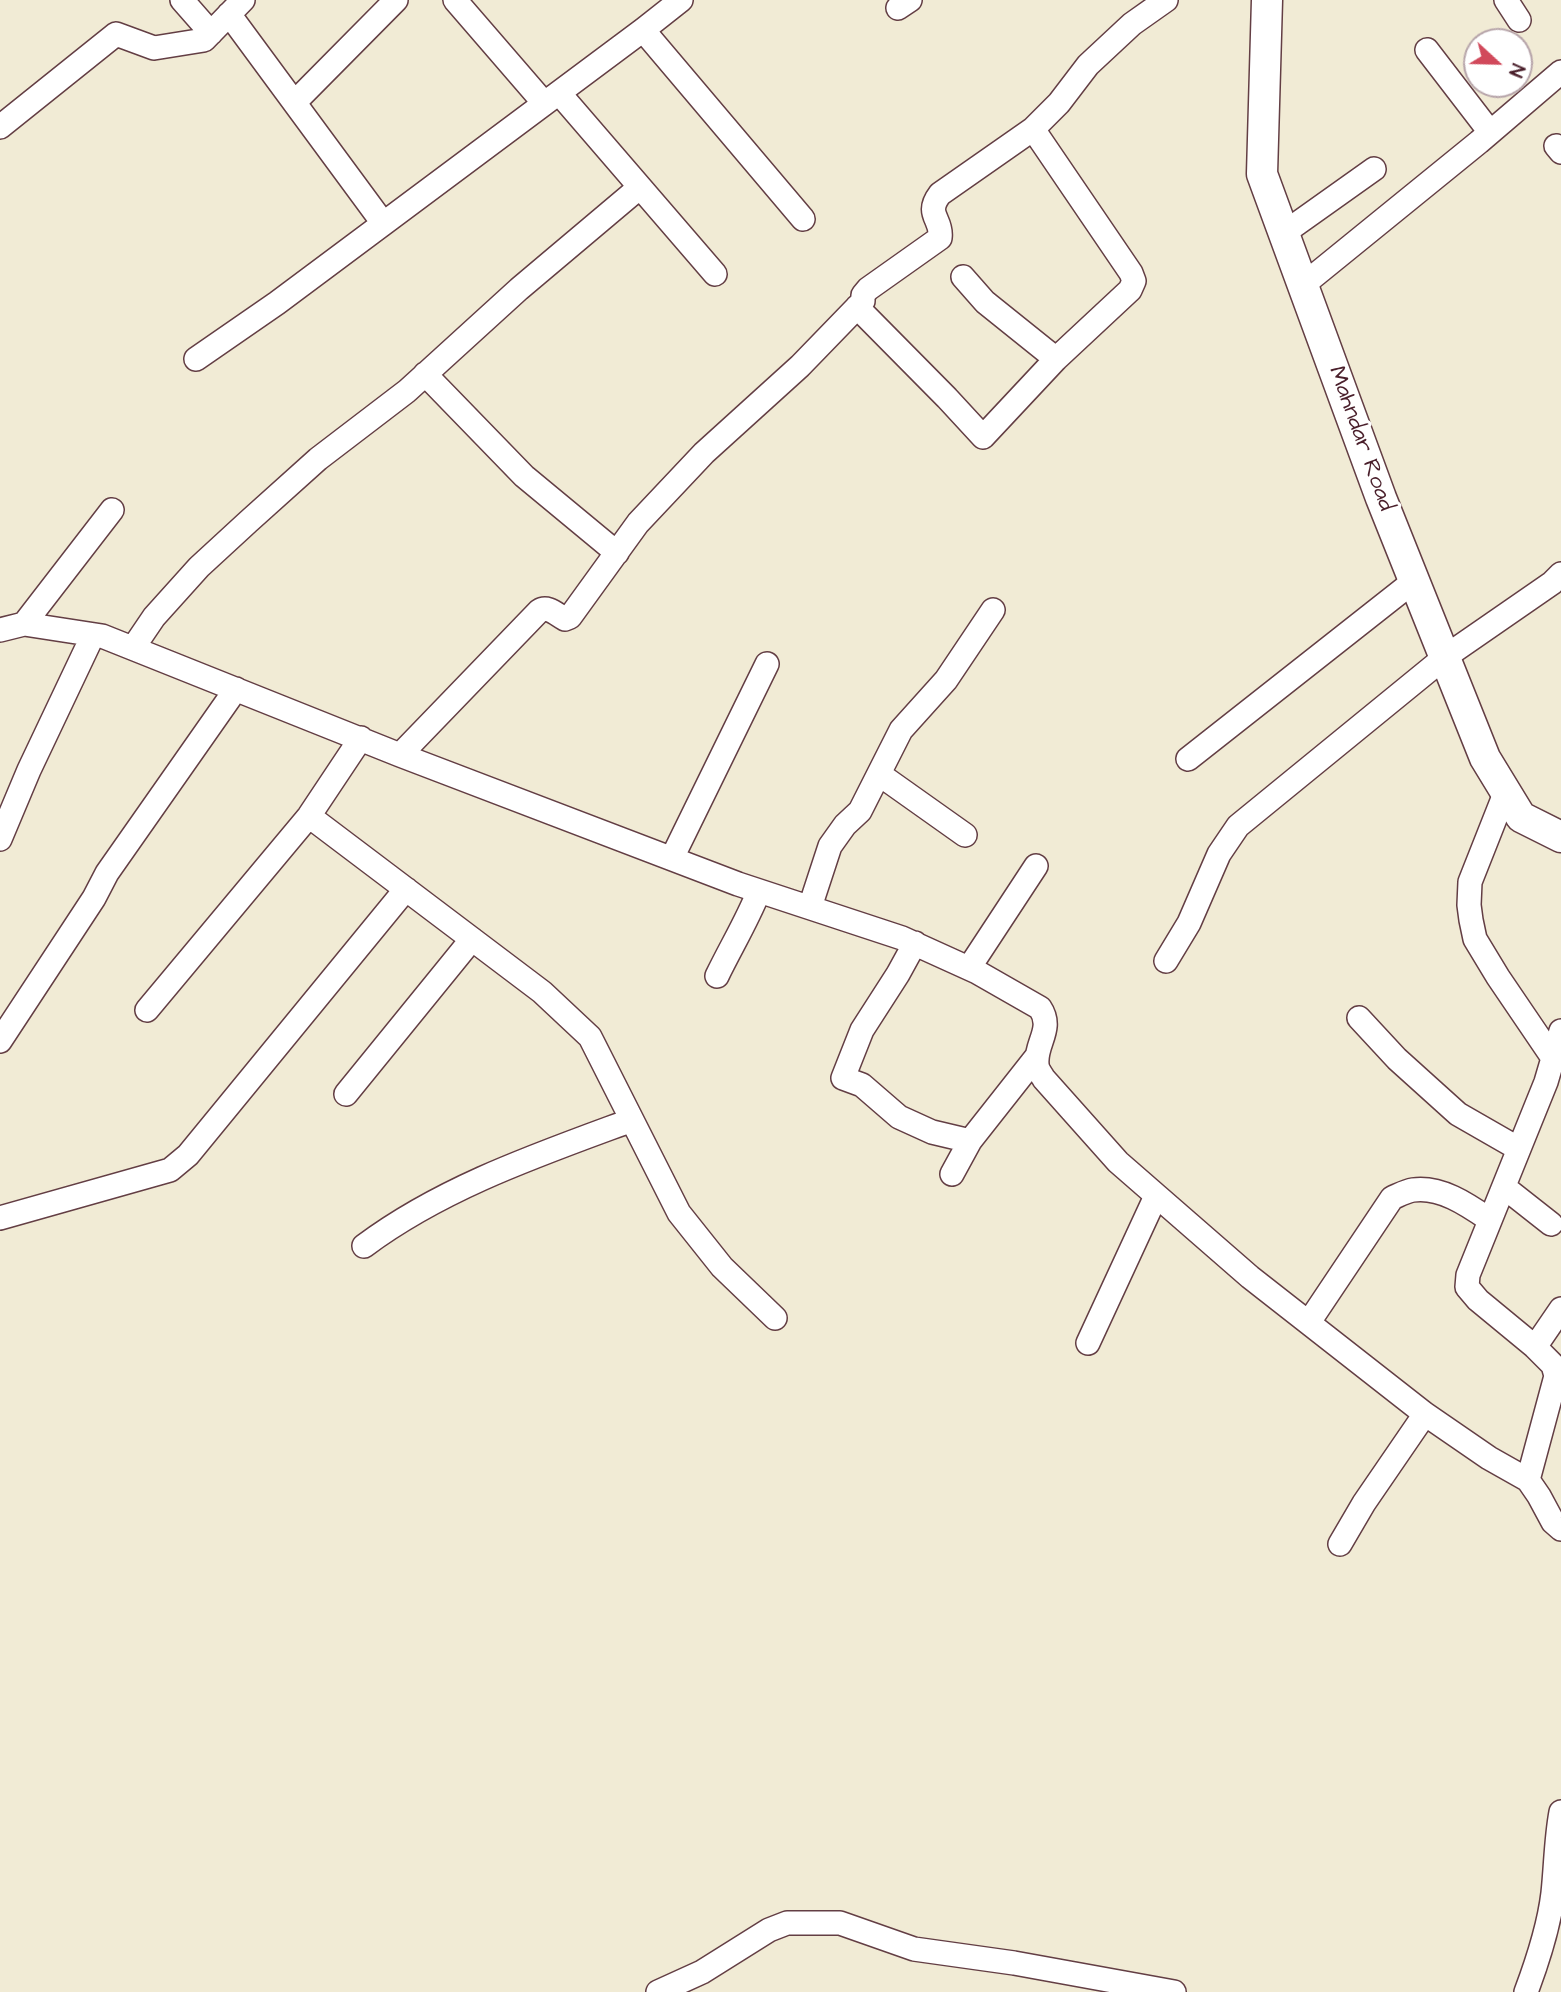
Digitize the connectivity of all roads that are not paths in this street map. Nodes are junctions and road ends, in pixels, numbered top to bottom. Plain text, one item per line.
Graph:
1 (182, 0) edge
2 (396, 0) edge
3 (455, 0) edge
4 (681, 0) edge
5 (1166, 0) edge
6 (1267, 0) edge
7 (1506, 0) edge
8 (236, 7) edge
9 (1519, 20) dead end
10 (643, 30) junction
11 (211, 33) junction
12 (1427, 50) dead end
13 (1561, 72) edge
14 (551, 98) junction
15 (295, 102) junction
16 (0, 127) edge
17 (1033, 128) junction
18 (1490, 132) junction
19 (1374, 169) dead end
20 (640, 187) junction
21 (803, 219) dead end
22 (383, 223) junction
23 (1284, 233) junction
24 (715, 274) dead end
25 (963, 277) dead end
26 (1303, 285) junction
27 (857, 307) junction
28 (196, 359) dead end
29 (1056, 359) junction
30 (425, 374) junction
31 (112, 510) dead end
32 (617, 553) junction
33 (1561, 574) edge
34 (1414, 581) junction
35 (993, 610) dead end
36 (24, 624) junction
37 (0, 630) edge
38 (93, 635) junction
39 (133, 648) junction
40 (1445, 657) junction
41 (767, 664) dead end
42 (236, 689) junction
43 (361, 738) junction
44 (400, 755) junction
45 (1188, 759) dead end
46 (879, 774) junction
47 (1506, 792) junction
48 (309, 816) junction
49 (965, 835) dead end
50 (1561, 837) edge
51 (0, 839) edge
52 (671, 858) junction
53 (1036, 866) dead end
54 (406, 889) junction
55 (759, 891) junction
56 (810, 908) junction
57 (472, 939) junction
58 (915, 943) junction
59 (1166, 961) dead end
60 (970, 968) junction
61 (718, 976) dead end
62 (147, 1010) dead end
63 (1359, 1018) dead end
64 (1561, 1031) edge
65 (0, 1041) edge
66 (1037, 1056) junction
67 (1553, 1058) junction
68 (346, 1094) dead end
69 (632, 1120) junction
70 (970, 1141) junction
71 (1519, 1149) junction
72 (952, 1174) dead end
73 (1504, 1187) junction
74 (1156, 1196) junction
75 (0, 1218) edge
76 (1490, 1220) junction
77 (1551, 1224) dead end
78 (364, 1246) dead end
79 (1561, 1309) edge
80 (775, 1318) dead end
81 (1309, 1322) junction
82 (1088, 1343) dead end
83 (1535, 1347) junction
84 (1557, 1387) edge
85 (1425, 1415) junction
86 (1528, 1480) junction
87 (1561, 1529) edge
88 (1340, 1544) dead end
89 (1561, 1812) edge
90 (1559, 1836) edge
91 (658, 1992) edge
92 (1174, 1992) edge
93 (1526, 1992) edge

1 - 11 street
2 - 15 street
3 - 14 street
4 - 10 street
5 - 17 street
6 - 23 street, Mahndar Road
7 - 9 street
8 - 11 street
8 - 15 street
10 - 14 street
10 - 21 street
11 - 16 street
12 - 18 street
13 - 18 street
14 - 20 street
14 - 22 street
15 - 22 street
17 - 27 street
17 - 29 street
18 - 26 street
19 - 23 street
20 - 24 street
20 - 30 street
22 - 28 street
23 - 26 street, Mahndar Road
25 - 29 street
26 - 34 street, Mahndar Road
27 - 29 street
27 - 32 street
30 - 32 street
30 - 39 street
31 - 36 street
32 - 44 street
33 - 40 street
34 - 40 street, Mahndar Road
34 - 45 street
35 - 46 street
36 - 37 street
36 - 38 street
38 - 39 street
38 - 51 street
39 - 42 street
40 - 47 street, Mahndar Road
40 - 59 street
41 - 52 street
42 - 43 street
42 - 65 street
43 - 44 street
43 - 48 street
44 - 52 street
46 - 49 street
46 - 56 street
47 - 50 street, Mahndar Road
47 - 67 street
48 - 54 street
48 - 62 street
52 - 55 street
53 - 60 street
54 - 57 street
54 - 75 street
55 - 56 street
55 - 61 street
56 - 58 street
57 - 68 street
57 - 69 street
58 - 60 street
58 - 70 street
60 - 66 street
63 - 71 street
64 - 67 street
66 - 70 street
66 - 74 street
67 - 71 street
69 - 78 street
69 - 80 street
70 - 72 street
71 - 73 street
73 - 76 street
73 - 77 street
74 - 81 street
74 - 82 street
76 - 81 street
76 - 83 street
79 - 83 street
81 - 85 street
83 - 84 street
84 - 86 street
85 - 86 street
85 - 88 street
86 - 87 street
89 - 90 street
90 - 93 street
91 - 92 street

